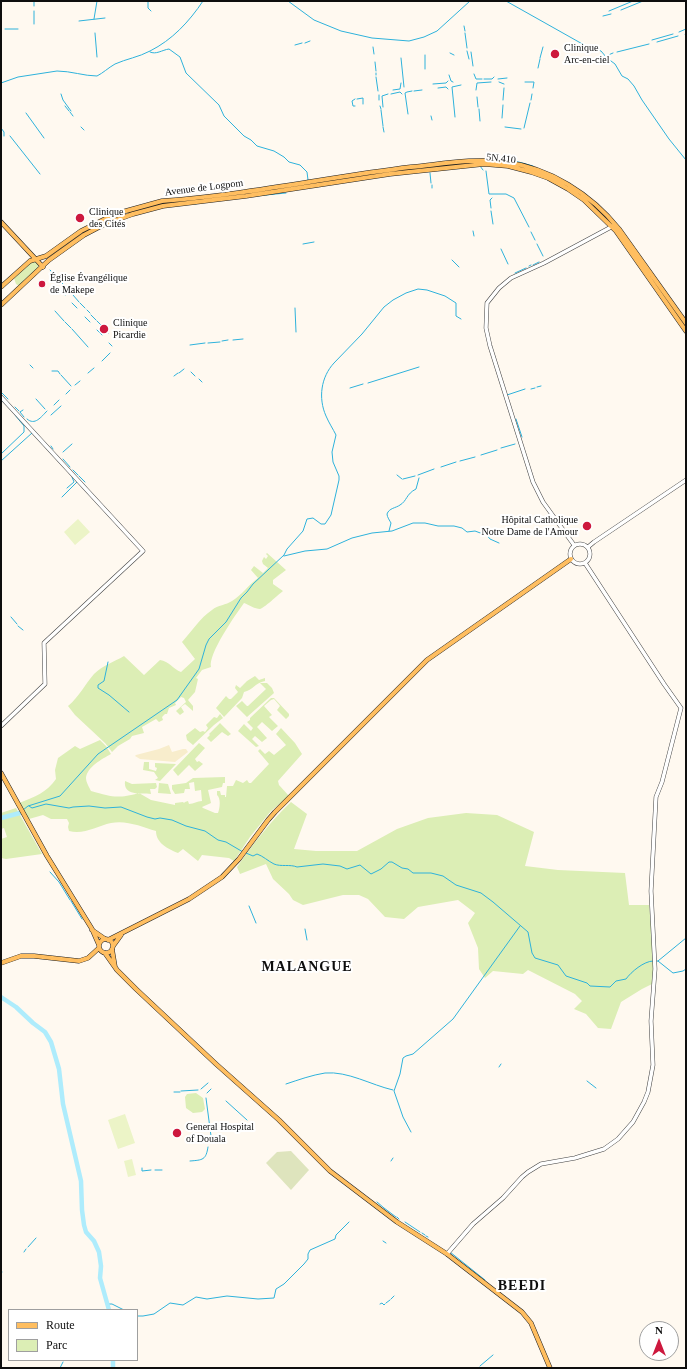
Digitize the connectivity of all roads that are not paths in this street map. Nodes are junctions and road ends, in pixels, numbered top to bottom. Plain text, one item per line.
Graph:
1 (371, 178) joint
2 (1, 222) edge
3 (614, 225) junction
4 (630, 247) junction
5 (52, 254) junction
6 (37, 259) junction
7 (43, 267) junction
8 (1, 287) edge
9 (1, 305) edge
10 (686, 323) edge
11 (686, 331) edge
12 (1, 397) edge
13 (686, 480) edge
14 (574, 546) junction
15 (588, 548) junction
16 (571, 559) junction
17 (585, 563) junction
18 (1, 726) edge
19 (1, 773) edge
20 (92, 929) junction
21 (121, 934) junction
22 (107, 940) junction
23 (99, 946) junction
24 (113, 948) junction
25 (104, 953) junction
26 (92, 955) junction
27 (1, 963) edge
28 (116, 967) junction
29 (447, 1254) junction
30 (550, 1368) edge

1 - 3 main road, 5N.410
1 - 5 main road, Avenue de Logpom
2 - 6 main road
3 - 4 main road
3 - 5 main road, Avenue de Logpom
3 - 14 street
4 - 10 main road
4 - 11 main road
5 - 6 main road
5 - 7 main road
6 - 7 main road
6 - 8 main road
7 - 9 main road
12 - 18 street
13 - 15 street
14 - 15 street
14 - 16 street
15 - 17 street
16 - 17 street
16 - 21 main road
17 - 29 street
19 - 20 main road
20 - 22 main road
20 - 23 main road
21 - 22 main road
21 - 24 main road
22 - 23 main road
22 - 24 main road
23 - 25 main road
23 - 26 main road
24 - 25 main road
24 - 28 main road
25 - 26 main road
25 - 28 main road
26 - 27 main road
28 - 29 main road
29 - 30 main road

